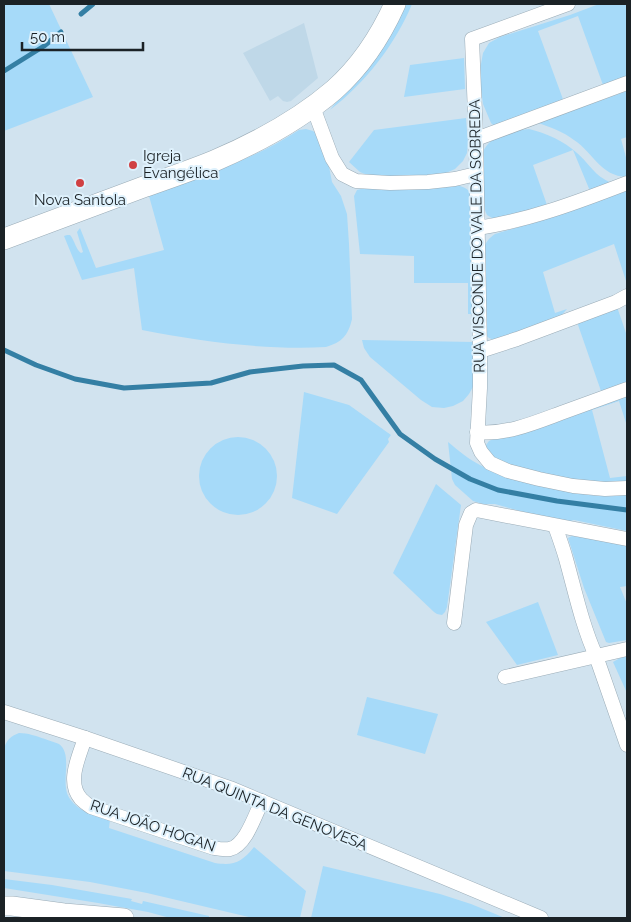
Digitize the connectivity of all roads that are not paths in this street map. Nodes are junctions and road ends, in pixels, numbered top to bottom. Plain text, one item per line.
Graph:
1 (395, 4) edge
2 (568, 4) edge
3 (627, 83) edge
4 (313, 107) junction
5 (476, 139) junction
6 (476, 174) junction
7 (627, 183) edge
8 (478, 228) junction
9 (4, 239) edge
10 (627, 296) edge
11 (480, 351) junction
12 (627, 389) edge
13 (477, 432) junction
14 (627, 488) edge
15 (555, 526) junction
16 (627, 539) edge
17 (454, 623) dead end
18 (627, 649) edge
19 (596, 656) junction
20 (505, 678) dead end
21 (4, 712) edge
22 (85, 738) junction
23 (627, 745) edge
24 (262, 801) junction
25 (4, 906) edge
26 (124, 918) edge
27 (541, 918) edge

1 - 4 main road
2 - 5 street, RUA VISCONDE DO VALE DA SOBREDA
3 - 5 street
4 - 6 street
4 - 9 main road
5 - 6 street, RUA VISCONDE DO VALE DA SOBREDA
6 - 8 street, RUA VISCONDE DO VALE DA SOBREDA
7 - 8 street
8 - 11 street, RUA VISCONDE DO VALE DA SOBREDA
10 - 11 street
11 - 13 street, RUA VISCONDE DO VALE DA SOBREDA
12 - 13 street
13 - 14 street
15 - 16 street
15 - 17 street
15 - 19 street
18 - 19 street
19 - 20 street
19 - 23 street
21 - 22 street, RUA QUINTA DA GENOVESA
22 - 24 street, RUA QUINTA DA GENOVESA
22 - 24 street, RUA JOÃO HOGAN
24 - 27 street, RUA QUINTA DA GENOVESA
25 - 26 main road

